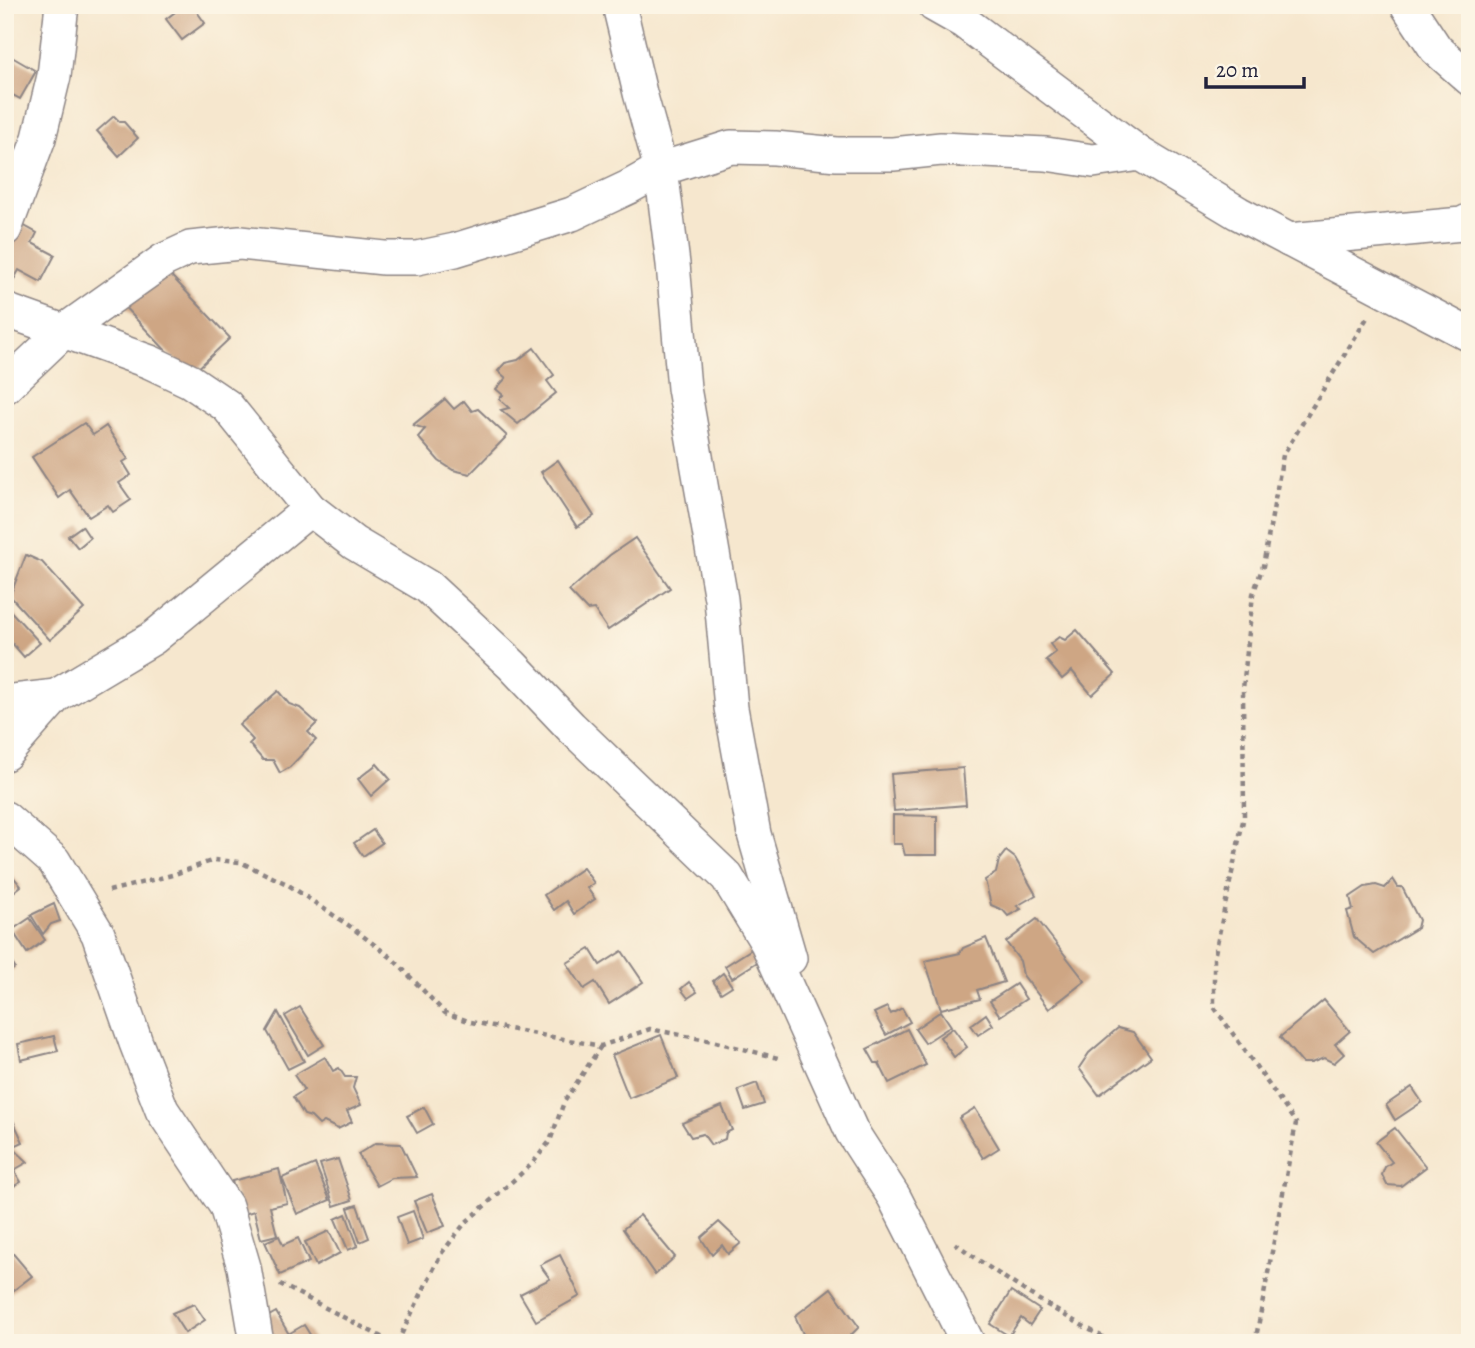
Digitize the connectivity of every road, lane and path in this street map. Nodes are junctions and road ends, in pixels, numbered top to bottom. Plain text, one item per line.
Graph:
1 (62, 5) edge
2 (619, 5) edge
3 (934, 5) edge
4 (1407, 5) edge
5 (1470, 79) edge
6 (1140, 154) junction
7 (662, 169) junction
8 (1470, 220) edge
9 (5, 229) edge
10 (1289, 240) junction
11 (1384, 290) junction
12 (5, 310) edge
13 (64, 331) junction
14 (1470, 335) edge
15 (5, 387) edge
16 (310, 509) junction
17 (56, 696) junction
18 (5, 702) edge
19 (5, 754) edge
20 (5, 818) edge
21 (77, 900) junction
22 (797, 1013) junction
23 (601, 1046) junction
24 (823, 1070) junction
25 (948, 1238) dead end
26 (244, 1267) junction
27 (257, 1343) edge
28 (395, 1343) edge
29 (968, 1343) edge
30 (1114, 1343) edge
31 (1255, 1343) edge

1 - 9 street
2 - 7 street
3 - 6 street
4 - 5 street
6 - 7 street
6 - 10 street
7 - 13 street
7 - 22 street
8 - 10 street
10 - 11 street
11 - 14 street
11 - 31 path
12 - 13 street
13 - 15 street
13 - 16 street
16 - 17 street
16 - 22 street
17 - 18 street
17 - 19 street
20 - 21 street
21 - 23 path
21 - 26 street
22 - 24 street
23 - 24 path
23 - 28 path
24 - 29 street
25 - 30 path
26 - 27 street
26 - 28 path

